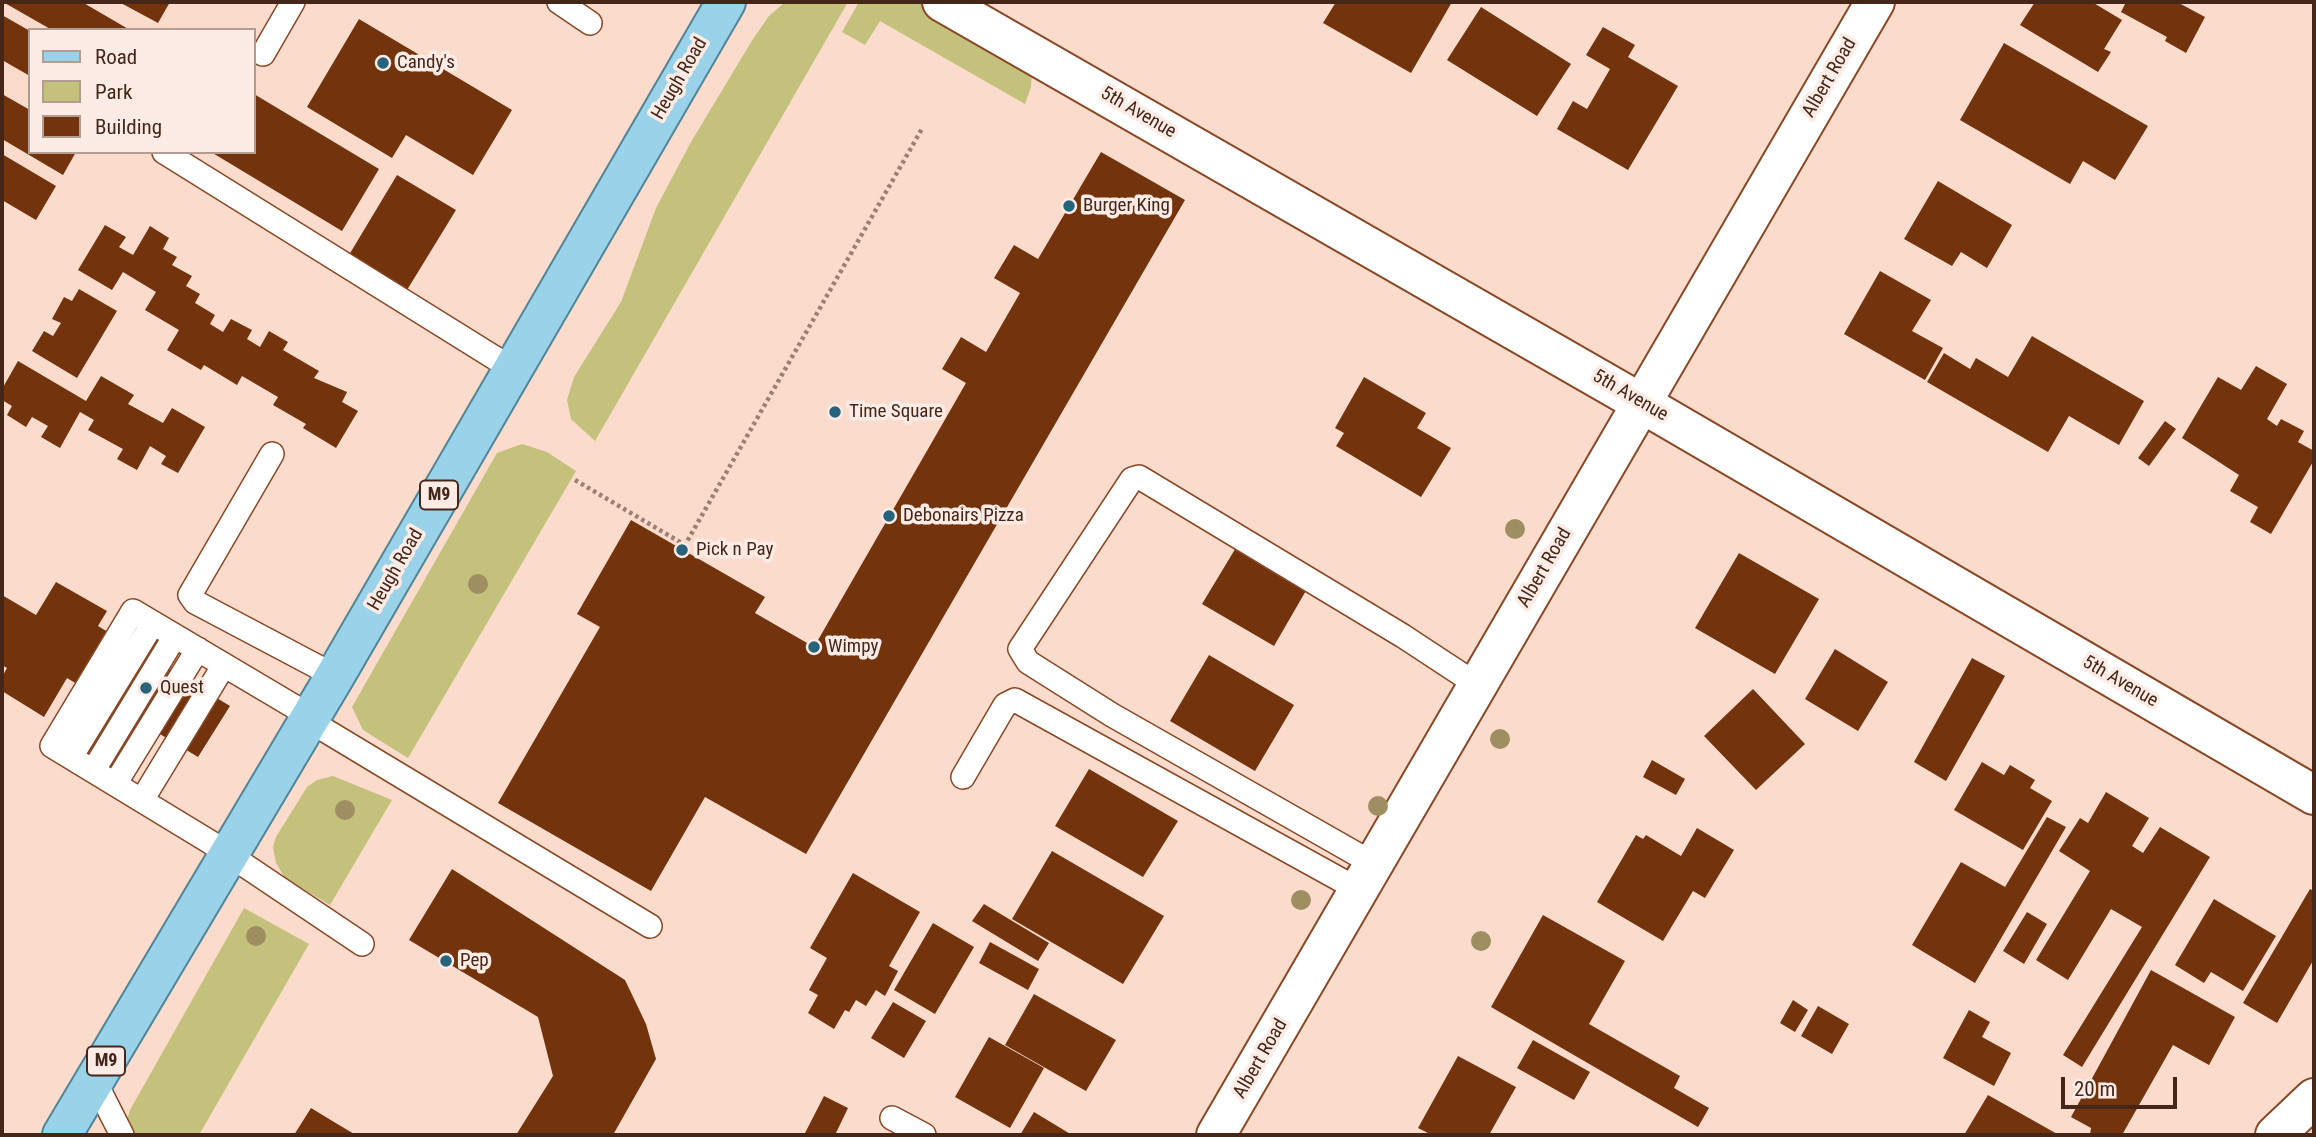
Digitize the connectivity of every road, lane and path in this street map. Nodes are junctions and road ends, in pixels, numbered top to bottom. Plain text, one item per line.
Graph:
1 (293, 2) edge
2 (559, 2) edge
3 (726, 2) edge
4 (943, 2) edge
5 (1875, 2) edge
6 (590, 23) dead end
7 (263, 54) dead end
8 (923, 127) dead end
9 (167, 154) edge
10 (511, 368) junction
11 (1641, 403) junction
12 (272, 454) dead end
13 (575, 480) dead end
14 (175, 636) junction
15 (198, 649) junction
16 (224, 665) junction
17 (335, 676) junction
18 (1476, 684) junction
19 (309, 718) junction
20 (93, 771) junction
21 (963, 777) dead end
22 (115, 784) junction
23 (2314, 795) edge
24 (142, 800) junction
25 (228, 854) junction
26 (1366, 877) junction
27 (650, 926) dead end
28 (362, 944) dead end
29 (94, 1080) junction
30 (2314, 1098) edge
31 (892, 1118) dead end
32 (62, 1135) edge
33 (122, 1135) edge
34 (924, 1135) edge
35 (1216, 1135) edge
36 (2275, 1135) edge

1 - 7 lane
2 - 6 lane
3 - 10 main road, Heugh Road / M9
4 - 11 street, 5th Avenue
5 - 11 street, Albert Road
8 - 13 path
9 - 10 lane
10 - 17 main road, Heugh Road / M9
11 - 18 street, Albert Road
11 - 23 street, 5th Avenue
12 - 17 lane
14 - 15 lane
14 - 20 lane
14 - 20 lane
15 - 16 lane
15 - 22 lane
16 - 19 lane
16 - 24 lane
17 - 19 main road, Heugh Road / M9
18 - 26 street, Albert Road
18 - 26 lane
19 - 25 main road, Heugh Road / M9
19 - 27 lane
20 - 22 lane
21 - 26 lane
22 - 24 lane
24 - 25 lane
25 - 28 lane
25 - 29 main road, Heugh Road / M9
26 - 35 street, Albert Road
29 - 32 main road, Heugh Road / M9
29 - 33 lane
30 - 36 street
31 - 34 lane

